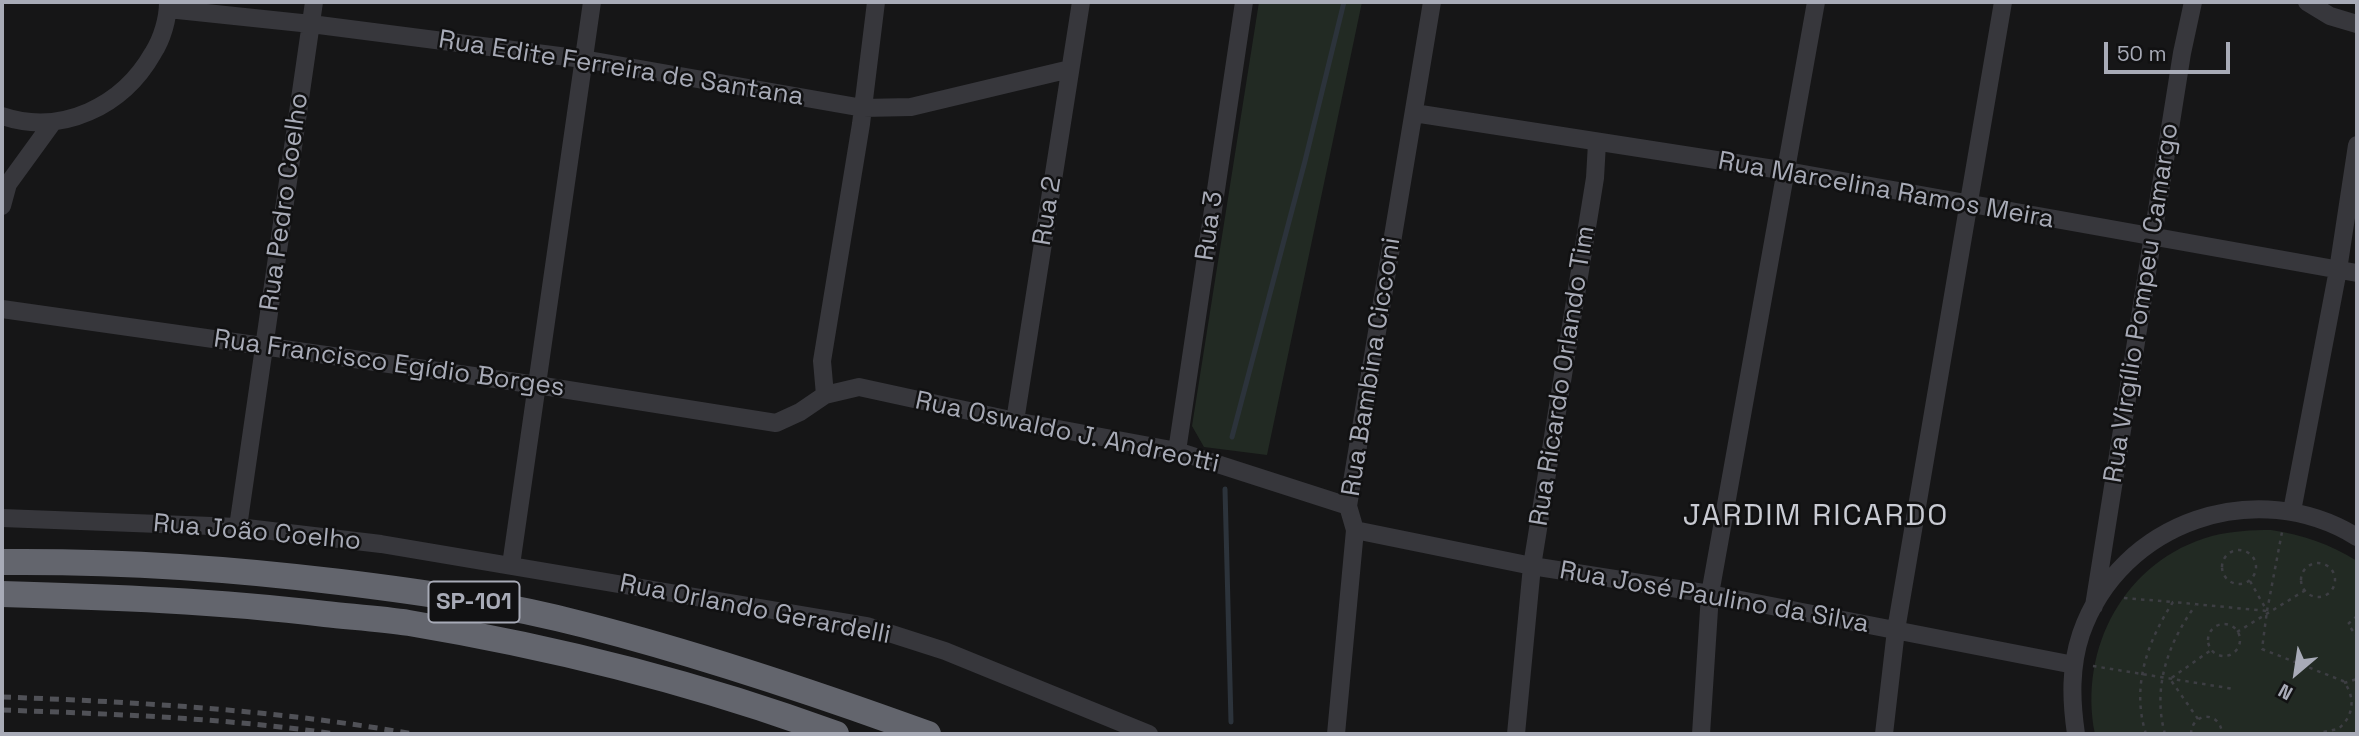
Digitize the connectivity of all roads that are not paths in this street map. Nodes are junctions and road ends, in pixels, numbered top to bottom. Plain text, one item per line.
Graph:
1 (314, 2) edge
2 (592, 2) edge
3 (876, 2) edge
4 (1081, 2) edge
5 (1244, 2) edge
6 (1432, 2) edge
7 (1816, 2) edge
8 (2003, 2) edge
9 (2193, 2) edge
10 (2307, 2) edge
11 (168, 6) edge
12 (311, 24) junction
13 (2357, 24) edge
14 (583, 59) junction
15 (1070, 69) junction
16 (863, 108) junction
17 (1414, 113) junction
18 (2, 116) edge
19 (53, 122) junction
20 (1597, 143) junction
21 (2357, 145) edge
22 (2, 166) edge
23 (1787, 171) junction
24 (8, 184) junction
25 (1968, 204) junction
26 (2, 206) edge
27 (2152, 238) junction
28 (2338, 270) junction
29 (2357, 273) edge
30 (2, 309) edge
31 (264, 346) junction
32 (537, 385) junction
33 (825, 395) junction
34 (1015, 421) junction
35 (776, 423) joint
36 (1177, 451) junction
37 (1348, 506) junction
38 (2292, 511) junction
39 (2, 518) edge
40 (238, 527) junction
41 (1355, 530) junction
42 (2357, 537) edge
43 (2, 562) edge
44 (511, 565) junction
45 (1532, 566) junction
46 (2, 594) edge
47 (1710, 594) junction
48 (2094, 606) junction
49 (1896, 630) junction
50 (2074, 665) junction
51 (835, 734) edge
52 (928, 734) edge
53 (1149, 734) edge
54 (1336, 734) edge
55 (1516, 734) edge
56 (1701, 734) edge
57 (1884, 734) edge
58 (2076, 734) edge

1 - 12 street, Rua Pedro Coelho
2 - 14 street
3 - 16 street
4 - 15 street, Rua 2
5 - 36 street, Rua 3
6 - 17 street, Rua Bambina Cicconi
7 - 23 street
8 - 25 street
9 - 27 street, Rua Virgílio Pompeu Camargo
10 - 13 street
11 - 12 street, Rua Edite Ferreira de Santana
11 - 19 street
12 - 14 street, Rua Edite Ferreira de Santana
12 - 31 street, Rua Pedro Coelho
14 - 16 street, Rua Edite Ferreira de Santana
14 - 32 street
15 - 16 street, Rua Edite Ferreira de Santana
15 - 34 street, Rua 2
16 - 33 street
17 - 20 street, Rua Marcelina Ramos Meira
17 - 37 street, Rua Bambina Cicconi
18 - 19 street
19 - 24 street
20 - 23 street, Rua Marcelina Ramos Meira
20 - 45 street, Rua Ricardo Orlando Tim
21 - 28 street
22 - 24 street
23 - 25 street, Rua Marcelina Ramos Meira
23 - 47 street
24 - 26 street
25 - 27 street, Rua Marcelina Ramos Meira
25 - 49 street
27 - 28 street, Rua Marcelina Ramos Meira
27 - 48 street, Rua Virgílio Pompeu Camargo
28 - 29 street, Rua Marcelina Ramos Meira
28 - 38 street
30 - 31 street, Rua Francisco Egídio Borges
31 - 32 street, Rua Francisco Egídio Borges
31 - 40 street, Rua Pedro Coelho
32 - 35 street, Rua Francisco Egídio Borges
32 - 44 street
33 - 34 street, Rua Oswaldo J. Andreotti
33 - 35 street, Rua Oswaldo J. Andreotti
34 - 36 street, Rua Oswaldo J. Andreotti
36 - 37 street, Rua Oswaldo J. Andreotti
37 - 41 street, Rua Bambina Cicconi
38 - 42 street
38 - 48 street
39 - 40 street, Rua João Coelho
40 - 44 street, Rua João Coelho
41 - 45 street, Rua José Paulino da Silva
41 - 54 street, Rua Bambina Cicconi
43 - 52 highway, SP-101
44 - 53 street, Rua Orlando Gerardelli
45 - 47 street, Rua José Paulino da Silva
45 - 55 street, Rua Ricardo Orlando Tim
46 - 51 highway, SP-101
47 - 49 street, Rua José Paulino da Silva
47 - 56 street
48 - 50 street
49 - 50 street, Rua José Paulino da Silva
49 - 57 street
50 - 58 street

